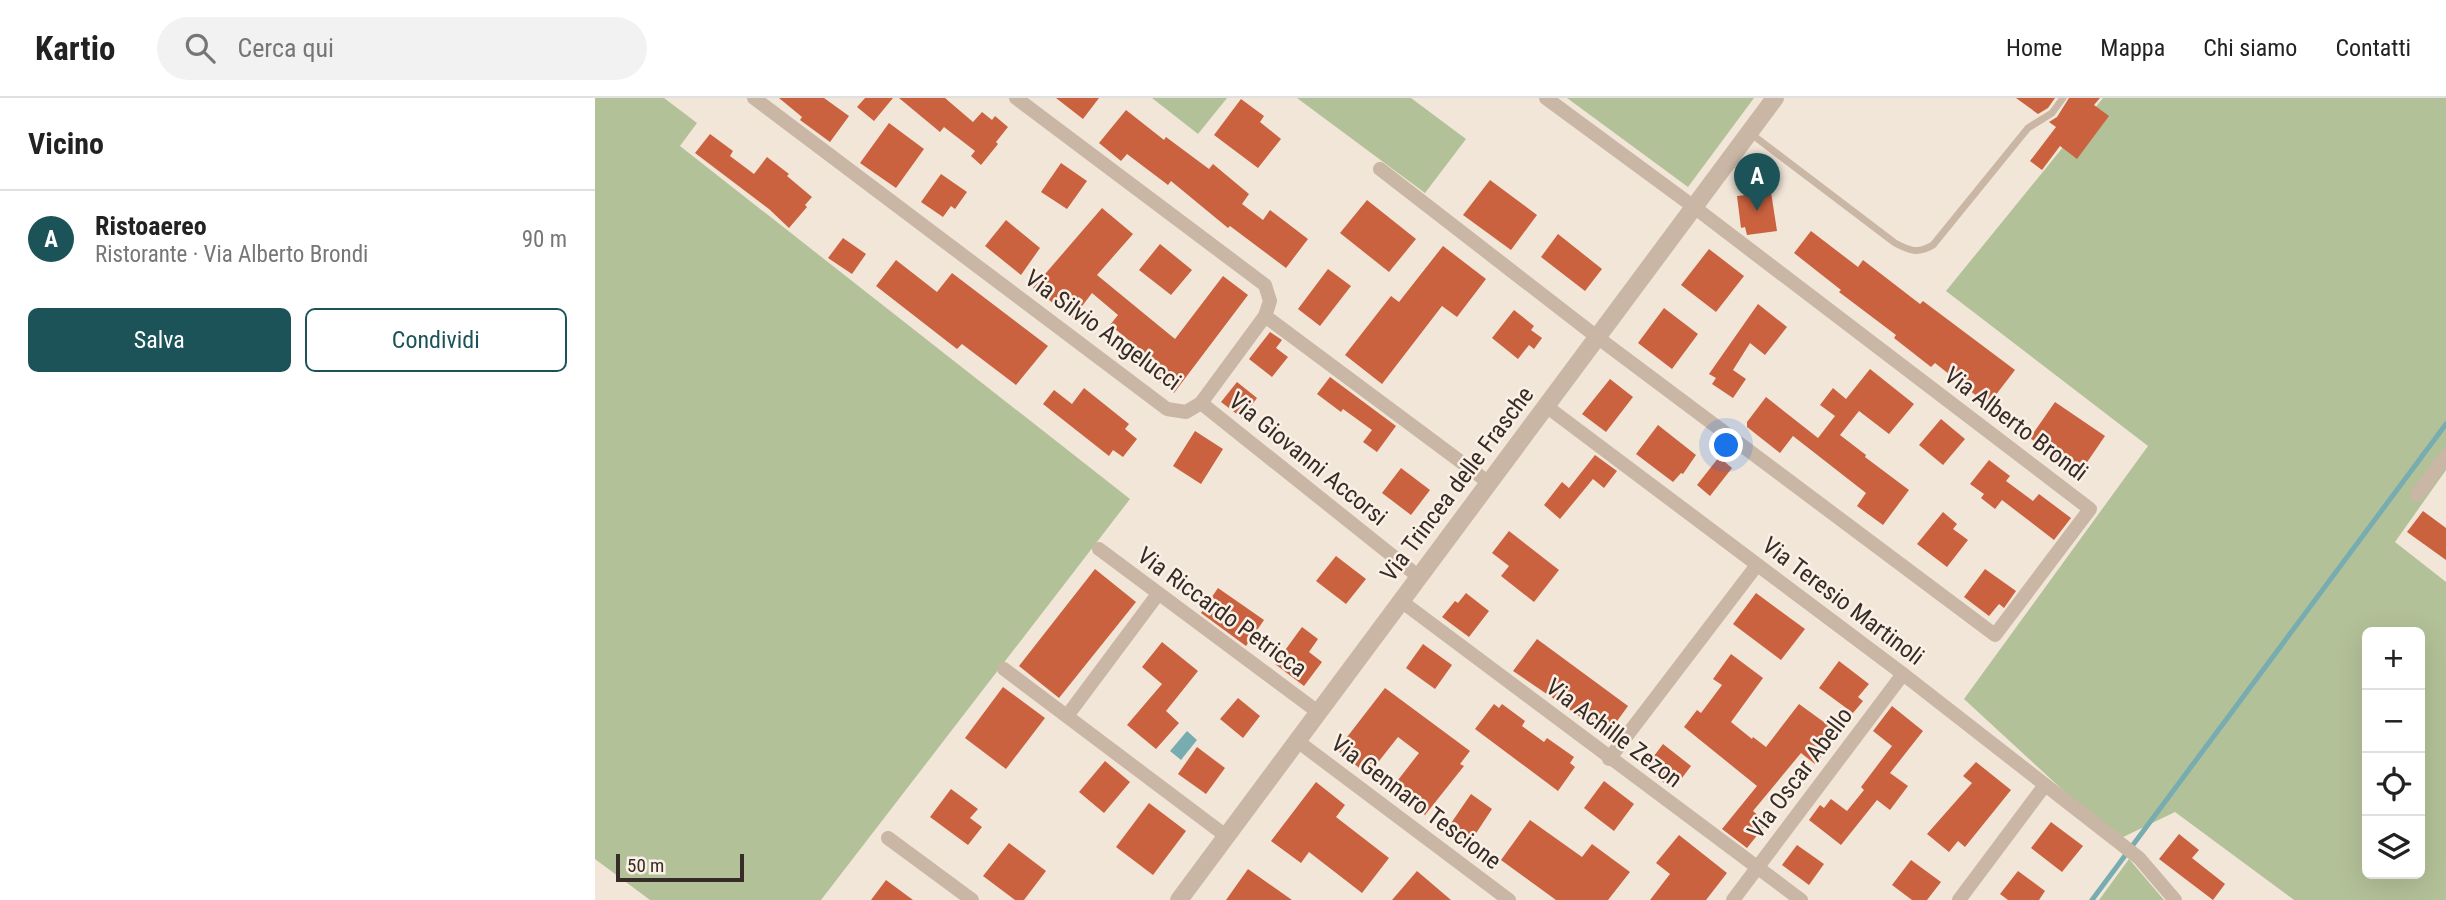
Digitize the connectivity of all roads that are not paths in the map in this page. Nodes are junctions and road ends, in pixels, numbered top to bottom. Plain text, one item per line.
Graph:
1 (754, 98) edge
2 (1016, 98) edge
3 (1546, 98) edge
4 (1775, 98) edge
5 (2063, 98) edge
6 (1749, 132) junction
7 (1380, 169) dead end
8 (1693, 207) junction
9 (1265, 316) junction
10 (1597, 337) junction
11 (1202, 403) junction
12 (1546, 406) junction
13 (2446, 456) edge
14 (1488, 482) junction
15 (2417, 495) dead end
16 (1099, 550) dead end
17 (1756, 565) junction
18 (1419, 577) junction
19 (1158, 594) junction
20 (1401, 601) junction
21 (1004, 669) dead end
22 (1903, 674) junction
23 (1318, 712) junction
24 (1067, 716) junction
25 (1296, 740) junction
26 (1609, 758) junction
27 (2045, 785) junction
28 (1226, 836) junction
29 (888, 838) dead end
30 (1757, 867) junction
31 (972, 900) edge
32 (1179, 900) edge
33 (1509, 900) edge
34 (1733, 900) edge
35 (1801, 900) edge
36 (1959, 900) edge
37 (2175, 900) edge

1 - 11 street, Via Silvio Angelucci
2 - 9 street
3 - 8 street
4 - 6 street, Via Trincea delle Frasche
5 - 6 lane
6 - 8 street, Via Trincea delle Frasche
7 - 10 street
8 - 10 street, Via Trincea delle Frasche
8 - 10 street, Via Alberto Brondi
9 - 11 street, Via Silvio Angelucci
9 - 14 street
10 - 12 street, Via Trincea delle Frasche
11 - 18 street, Via Giovanni Accorsi
12 - 14 street, Via Trincea delle Frasche
12 - 17 street, Via Teresio Martinoli
13 - 15 street
14 - 18 street, Via Trincea delle Frasche
16 - 19 street, Via Riccardo Petricca
17 - 22 street, Via Teresio Martinoli
17 - 26 street
18 - 20 street, Via Trincea delle Frasche
19 - 23 street, Via Riccardo Petricca
19 - 24 street
20 - 23 street, Via Trincea delle Frasche
20 - 26 street, Via Achille Zezon
21 - 24 street
22 - 27 street, Via Teresio Martinoli
22 - 30 street, Via Oscar Abello
23 - 25 street, Via Trincea delle Frasche
24 - 28 street
25 - 28 street, Via Trincea delle Frasche
25 - 33 street, Via Gennaro Tescione
26 - 30 street, Via Achille Zezon
27 - 36 street
27 - 37 street, Via Teresio Martinoli
28 - 32 street, Via Trincea delle Frasche
29 - 31 street
30 - 34 street, Via Oscar Abello
30 - 35 street, Via Achille Zezon

